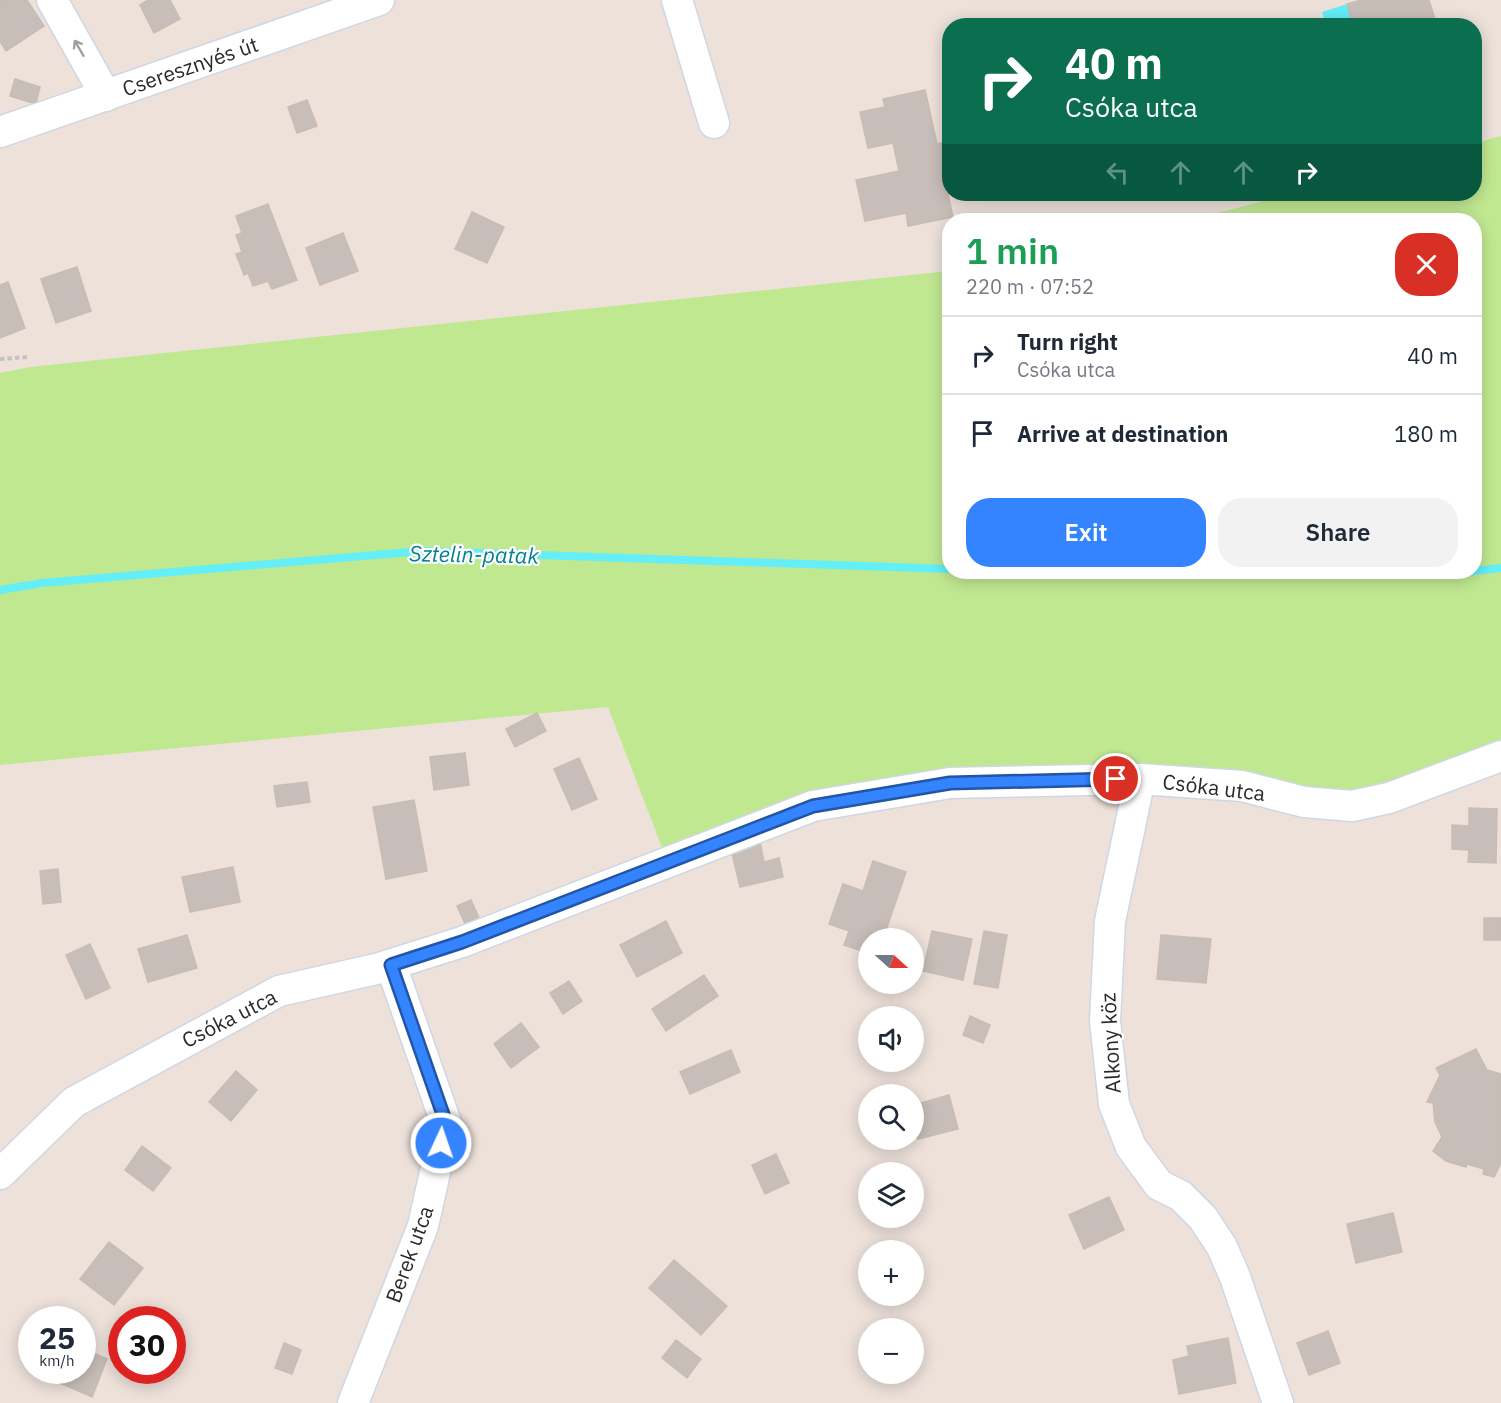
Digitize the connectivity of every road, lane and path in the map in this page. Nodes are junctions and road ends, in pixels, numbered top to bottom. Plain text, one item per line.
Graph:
1 (52, 0) edge
2 (379, 0) edge
3 (677, 0) edge
4 (106, 96) junction
5 (714, 123) dead end
6 (0, 132) edge
7 (28, 357) dead end
8 (0, 359) edge
9 (1501, 756) edge
10 (1140, 779) junction
11 (391, 965) junction
12 (0, 1174) edge
13 (353, 1403) edge
14 (1278, 1403) edge

4 -> 1 street
2 - 4 street, Cseresznyés út
3 - 5 street
4 - 6 street, Cseresznyés út
7 - 8 path
9 - 10 street, Csóka utca
10 - 11 street, Csóka utca
10 - 14 street, Alkony köz
11 - 12 street, Csóka utca
11 - 13 street, Berek utca

